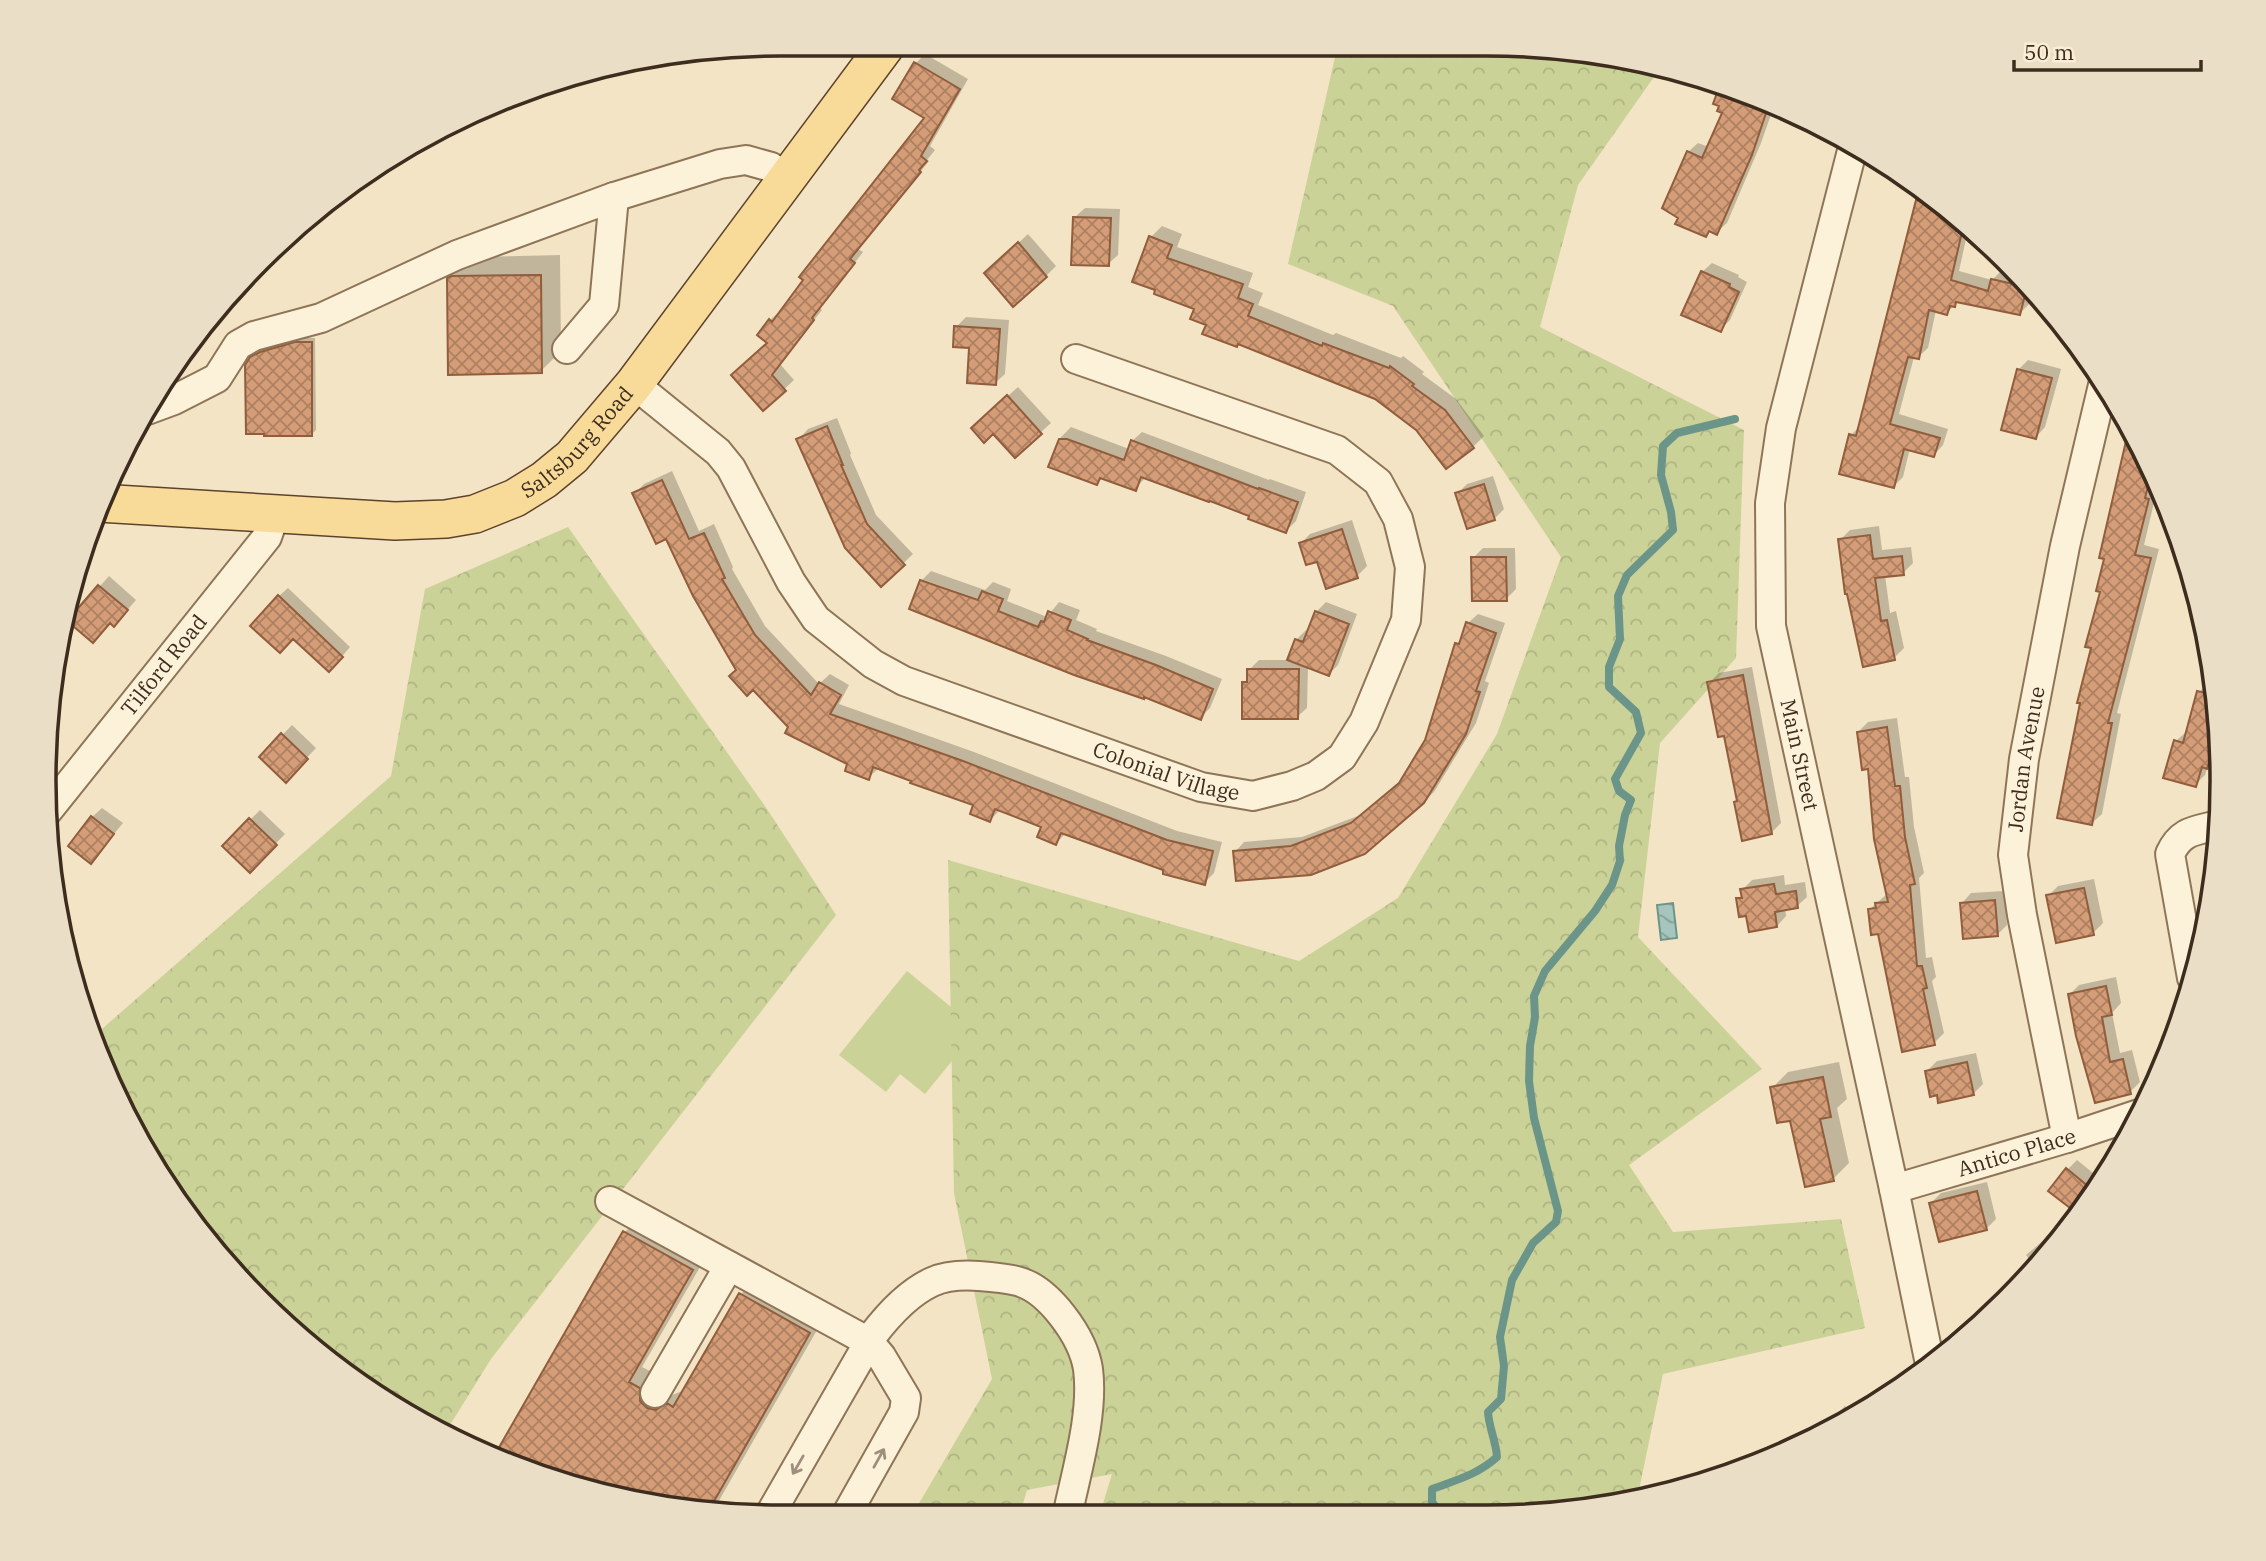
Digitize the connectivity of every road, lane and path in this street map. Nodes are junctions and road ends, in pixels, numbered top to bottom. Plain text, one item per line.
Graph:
1 (878, 56) edge
2 (1851, 155) edge
3 (788, 177) junction
4 (614, 197) junction
5 (567, 349) dead end
6 (1076, 359) dead end
7 (634, 384) junction
8 (2100, 397) edge
9 (161, 405) edge
10 (111, 504) edge
11 (275, 514) junction
12 (57, 799) edge
13 (2208, 828) edge
14 (2188, 955) edge
15 (2126, 1118) edge
16 (2067, 1138) junction
17 (1895, 1189) junction
18 (610, 1201) dead end
19 (729, 1266) junction
20 (869, 1342) junction
21 (1934, 1349) edge
22 (655, 1393) dead end
23 (775, 1505) edge
24 (852, 1505) edge
25 (1069, 1505) edge

1 - 3 main road, Saltsburg Road
2 - 17 street, Main Street
3 - 4 street
3 - 7 main road, Saltsburg Road
4 - 5 street
4 - 9 street
6 - 7 street, Colonial Village
7 - 11 main road, Saltsburg Road
8 - 16 street, Jordan Avenue
10 - 11 main road, Saltsburg Road
11 - 12 street, Tilford Road
13 - 14 street
15 - 16 street, Antico Place
16 - 17 street, Antico Place
17 - 21 street, Main Street
18 - 19 street
19 - 20 street
19 - 22 street
20 -> 23 street
24 -> 20 street
20 - 25 street

